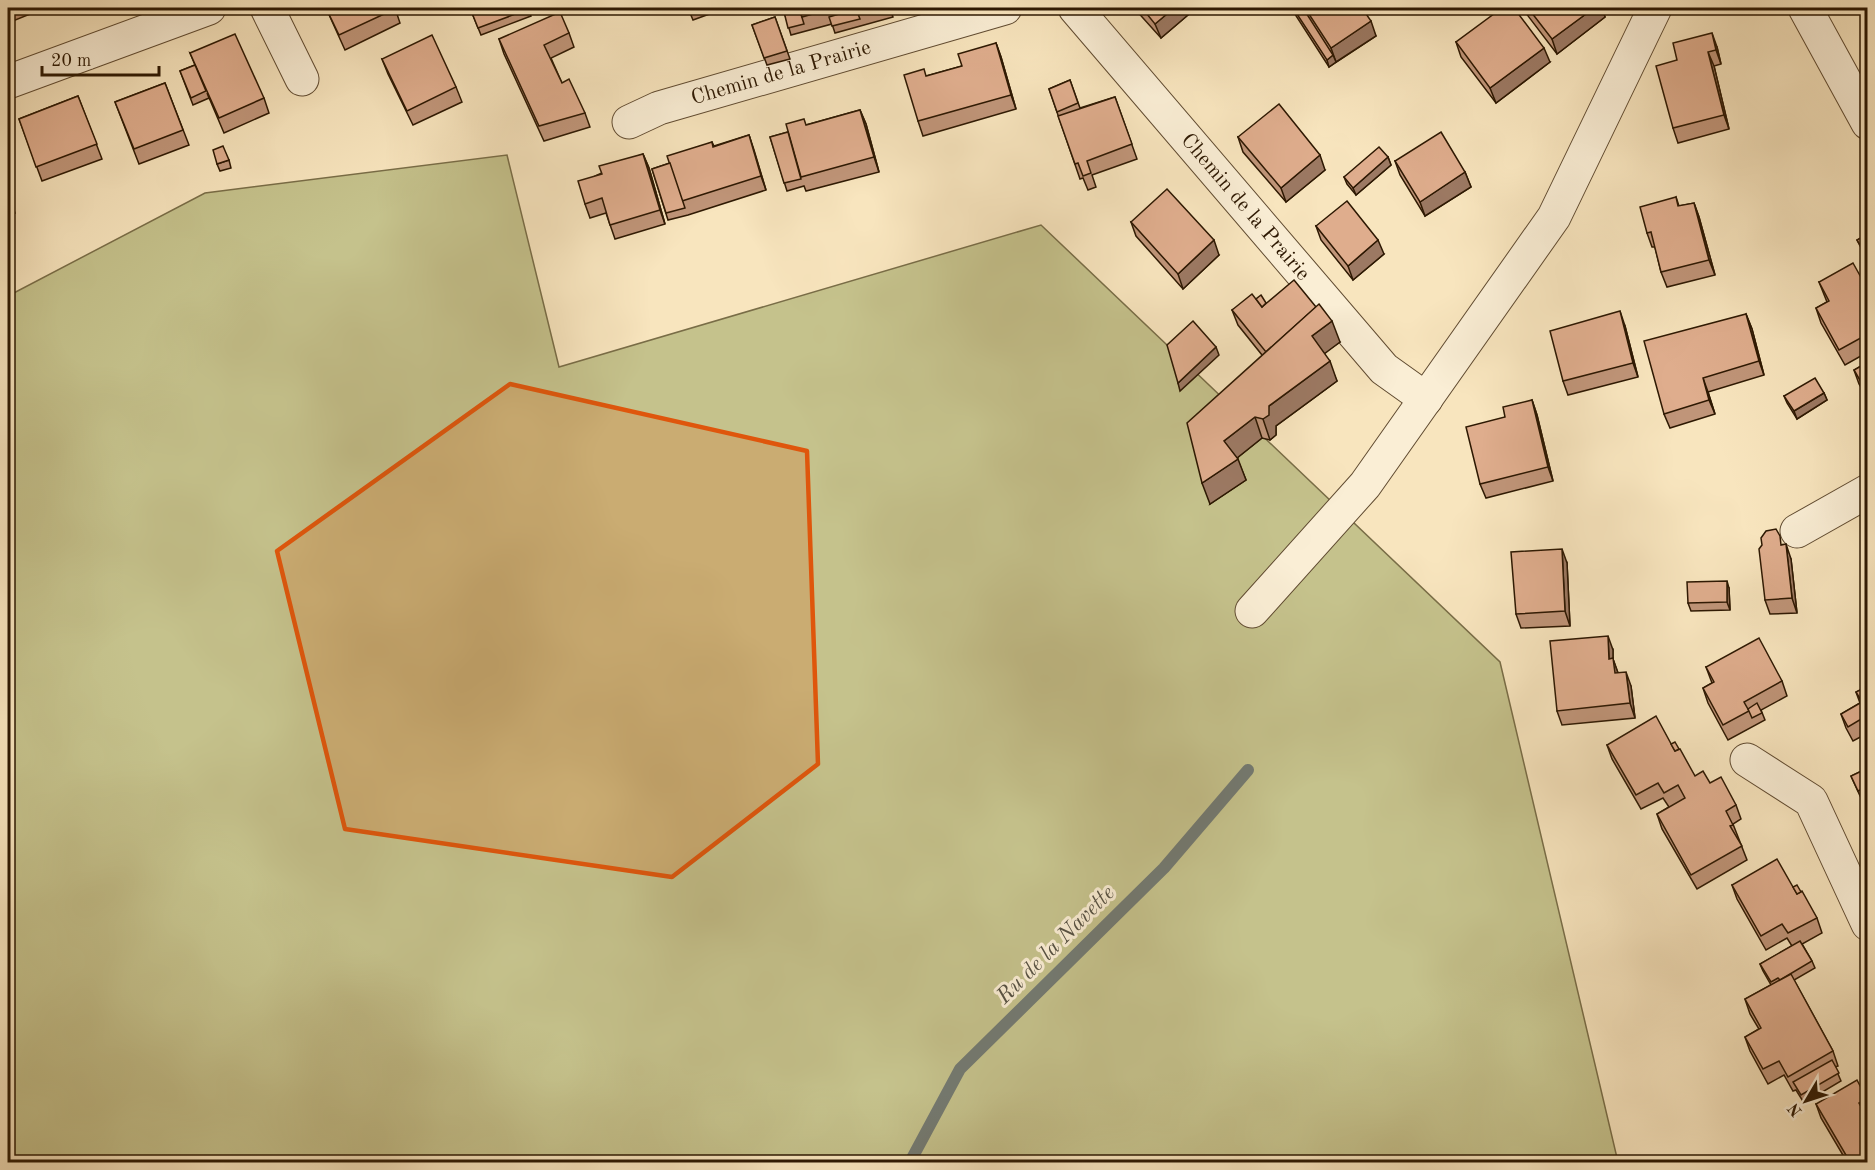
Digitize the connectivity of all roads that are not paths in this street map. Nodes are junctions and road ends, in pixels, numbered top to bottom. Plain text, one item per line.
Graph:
1 (209, 8) edge
2 (267, 8) edge
3 (1005, 8) edge
4 (1075, 8) edge
5 (1655, 8) edge
6 (1804, 8) edge
7 (302, 79) dead end
8 (8, 82) edge
9 (629, 122) dead end
10 (1868, 123) edge
11 (1426, 399) junction
12 (1868, 491) edge
13 (1797, 531) dead end
14 (1252, 611) dead end
15 (1747, 760) dead end
16 (1868, 924) edge

1 - 8 street
2 - 7 street
3 - 9 street, Chemin de la Prairie
4 - 11 street, Chemin de la Prairie
5 - 11 street
6 - 10 street
11 - 14 street
12 - 13 street
15 - 16 street

